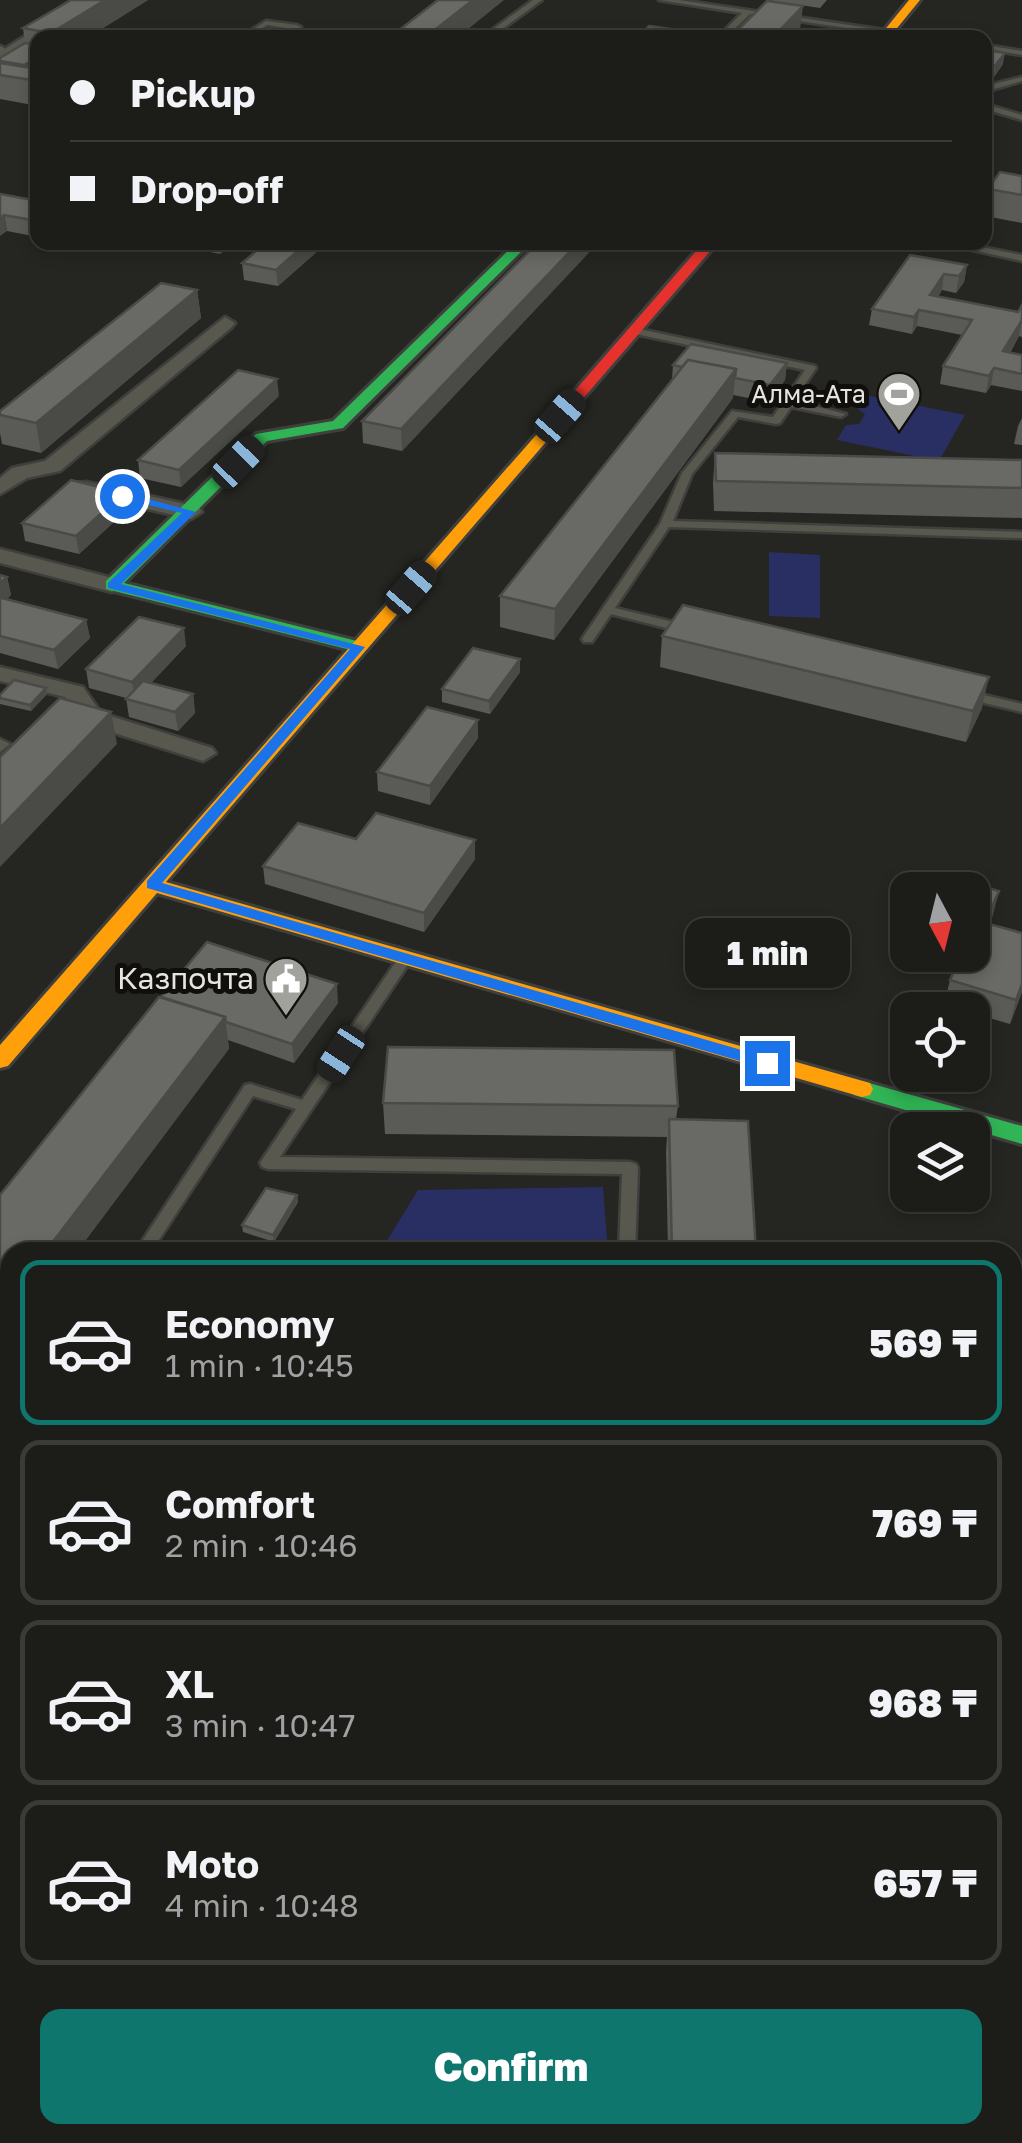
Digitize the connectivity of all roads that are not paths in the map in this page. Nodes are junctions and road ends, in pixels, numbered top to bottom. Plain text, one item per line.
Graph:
1 (538, 0) edge
2 (662, 0) edge
3 (915, 0) edge
4 (748, 12) junction
5 (47, 26) edge
6 (41, 30) edge
7 (257, 30) edge
8 (294, 30) edge
9 (495, 30) edge
10 (729, 30) edge
11 (866, 30) edge
12 (889, 30) edge
13 (30, 37) edge
14 (992, 48) edge
15 (1022, 54) edge
16 (1, 55) edge
17 (1022, 79) edge
18 (992, 87) edge
19 (992, 108) edge
20 (1022, 118) edge
21 (517, 250) edge
22 (705, 250) edge
23 (981, 250) edge
24 (1022, 258) edge
25 (226, 322) dead end
26 (634, 331) junction
27 (788, 402) junction
28 (841, 414) dead end
29 (10, 470) edge
30 (0, 488) edge
31 (190, 512) junction
32 (666, 524) junction
33 (1022, 535) edge
34 (0, 556) edge
35 (112, 586) junction
36 (608, 610) junction
37 (703, 633) edge
38 (588, 639) dead end
39 (359, 647) junction
40 (0, 674) edge
41 (947, 690) edge
42 (1022, 708) edge
43 (203, 753) dead end
44 (152, 885) junction
45 (404, 960) junction
46 (0, 1060) edge
47 (306, 1107) junction
48 (1022, 1135) edge
49 (150, 1242) edge
50 (627, 1242) edge

1 - 9 lane
2 - 4 lane
3 - 12 street
4 - 10 lane
4 - 11 lane
5 - 6 lane
7 - 8 lane
13 - 16 lane
14 - 15 lane
17 - 18 lane
19 - 20 lane
21 - 31 street
22 - 26 street
23 - 24 lane
25 - 29 street
26 - 27 lane
26 - 39 street
27 - 28 lane
27 - 32 lane
29 - 30 street
29 - 31 street
31 - 35 street
32 - 33 lane
32 - 36 lane
34 - 35 street
35 - 39 street
36 - 37 lane
36 - 38 lane
39 - 44 street
40 - 43 street
41 - 42 lane
44 - 45 street
44 - 46 street
45 - 47 lane
45 - 48 street
47 - 49 lane
47 - 50 lane

